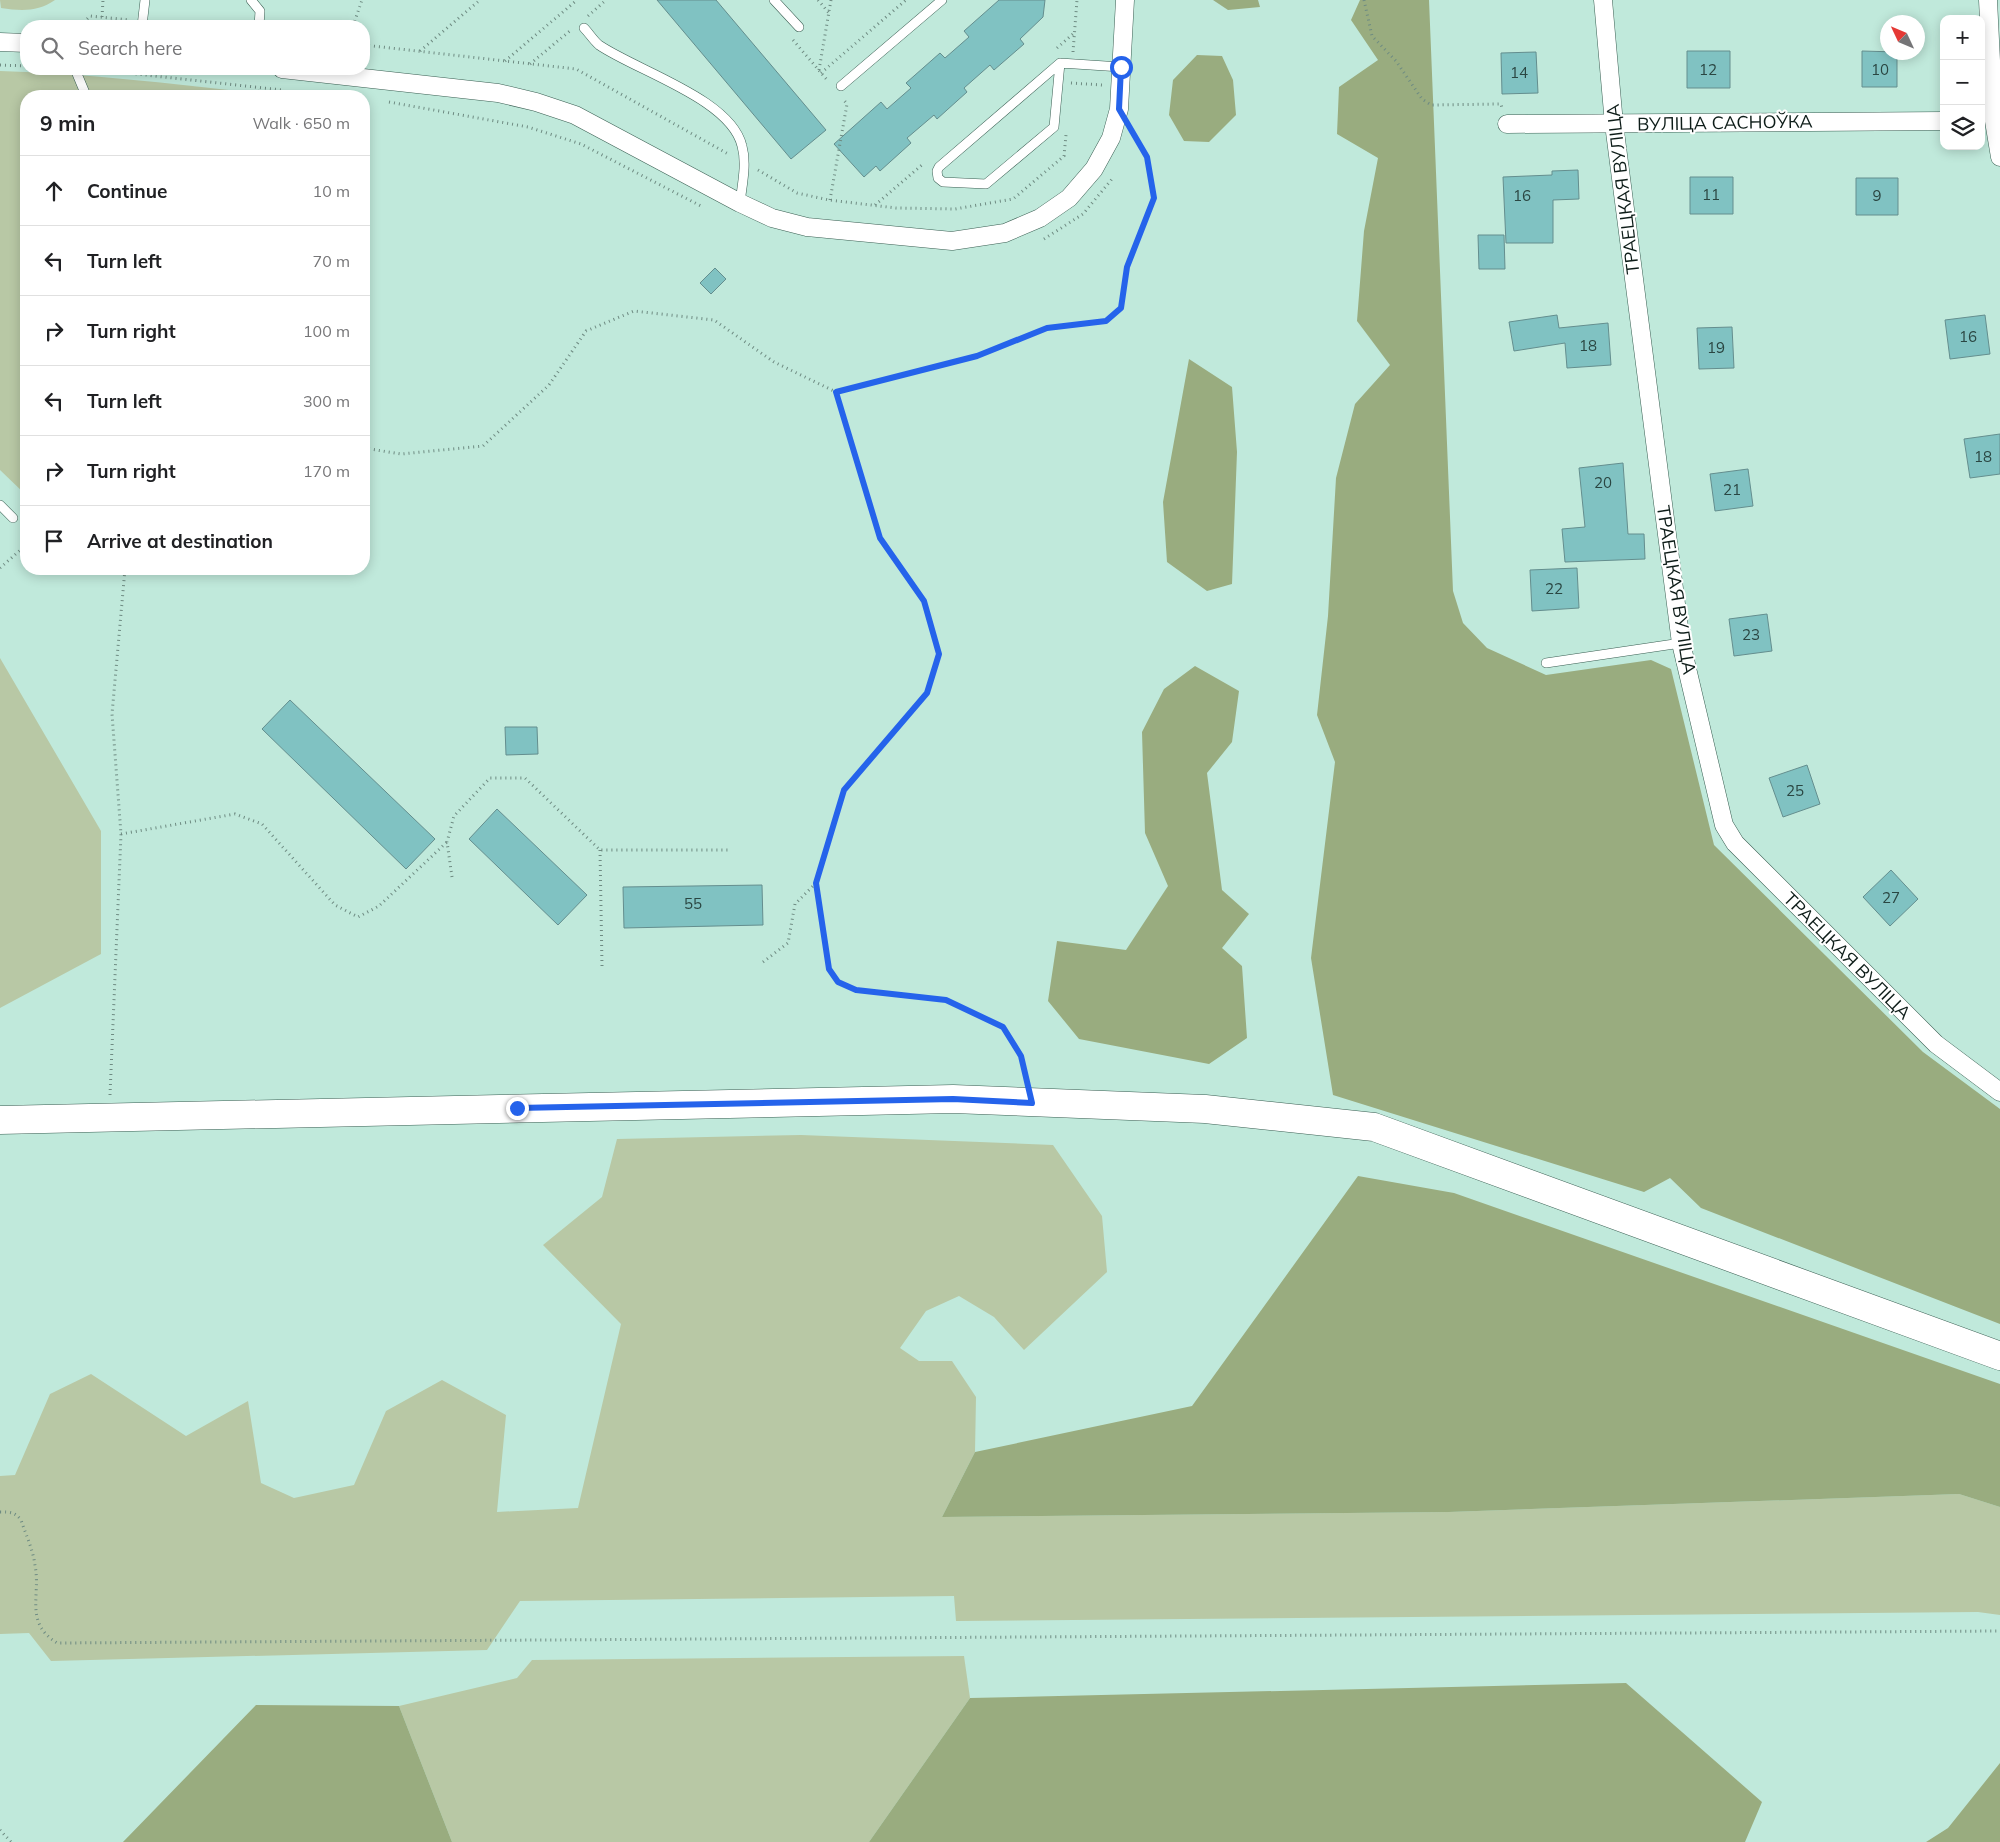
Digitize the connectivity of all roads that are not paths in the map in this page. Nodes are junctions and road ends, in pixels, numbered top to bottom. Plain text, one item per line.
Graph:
1 (145, 0) edge
2 (251, 0) edge
3 (774, 0) edge
4 (942, 0) edge
5 (1125, 0) edge
6 (1603, 0) edge
7 (1988, 0) edge
8 (143, 20) edge
9 (259, 20) edge
10 (581, 24) road end
11 (798, 27) dead end
12 (0, 42) edge
13 (20, 43) edge
14 (1060, 62) junction
15 (1121, 67) junction
16 (78, 75) edge
17 (336, 75) edge
18 (836, 86) road end
19 (84, 90) edge
20 (1940, 121) edge
21 (1992, 121) edge
22 (1507, 124) road end
23 (1614, 124) junction
24 (2000, 157) edge
25 (740, 203) junction
26 (0, 505) edge
27 (13, 518) dead end
28 (1681, 643) junction
29 (1546, 663) dead end
30 (2000, 1092) edge
31 (0, 1120) edge
32 (2000, 1356) edge

1 - 8 lane
2 - 9 lane
3 - 11 lane
4 - 18 lane
5 - 15 street
6 - 23 street, ТРАЕЦКАЯ ВУЛІЦА
7 - 21 street
10 - 25 lane
12 - 13 street
14 - 14 lane
14 - 15 lane
15 - 25 street
16 - 19 lane
17 - 25 street
20 - 23 street, ВУЛІЦА САСНОЎКА
21 - 24 street
22 - 23 street, ВУЛІЦА САСНОЎКА
23 - 28 street, ТРАЕЦКАЯ ВУЛІЦА
26 - 27 lane
28 - 29 lane
28 - 30 street, ТРАЕЦКАЯ ВУЛІЦА
31 - 32 main road

